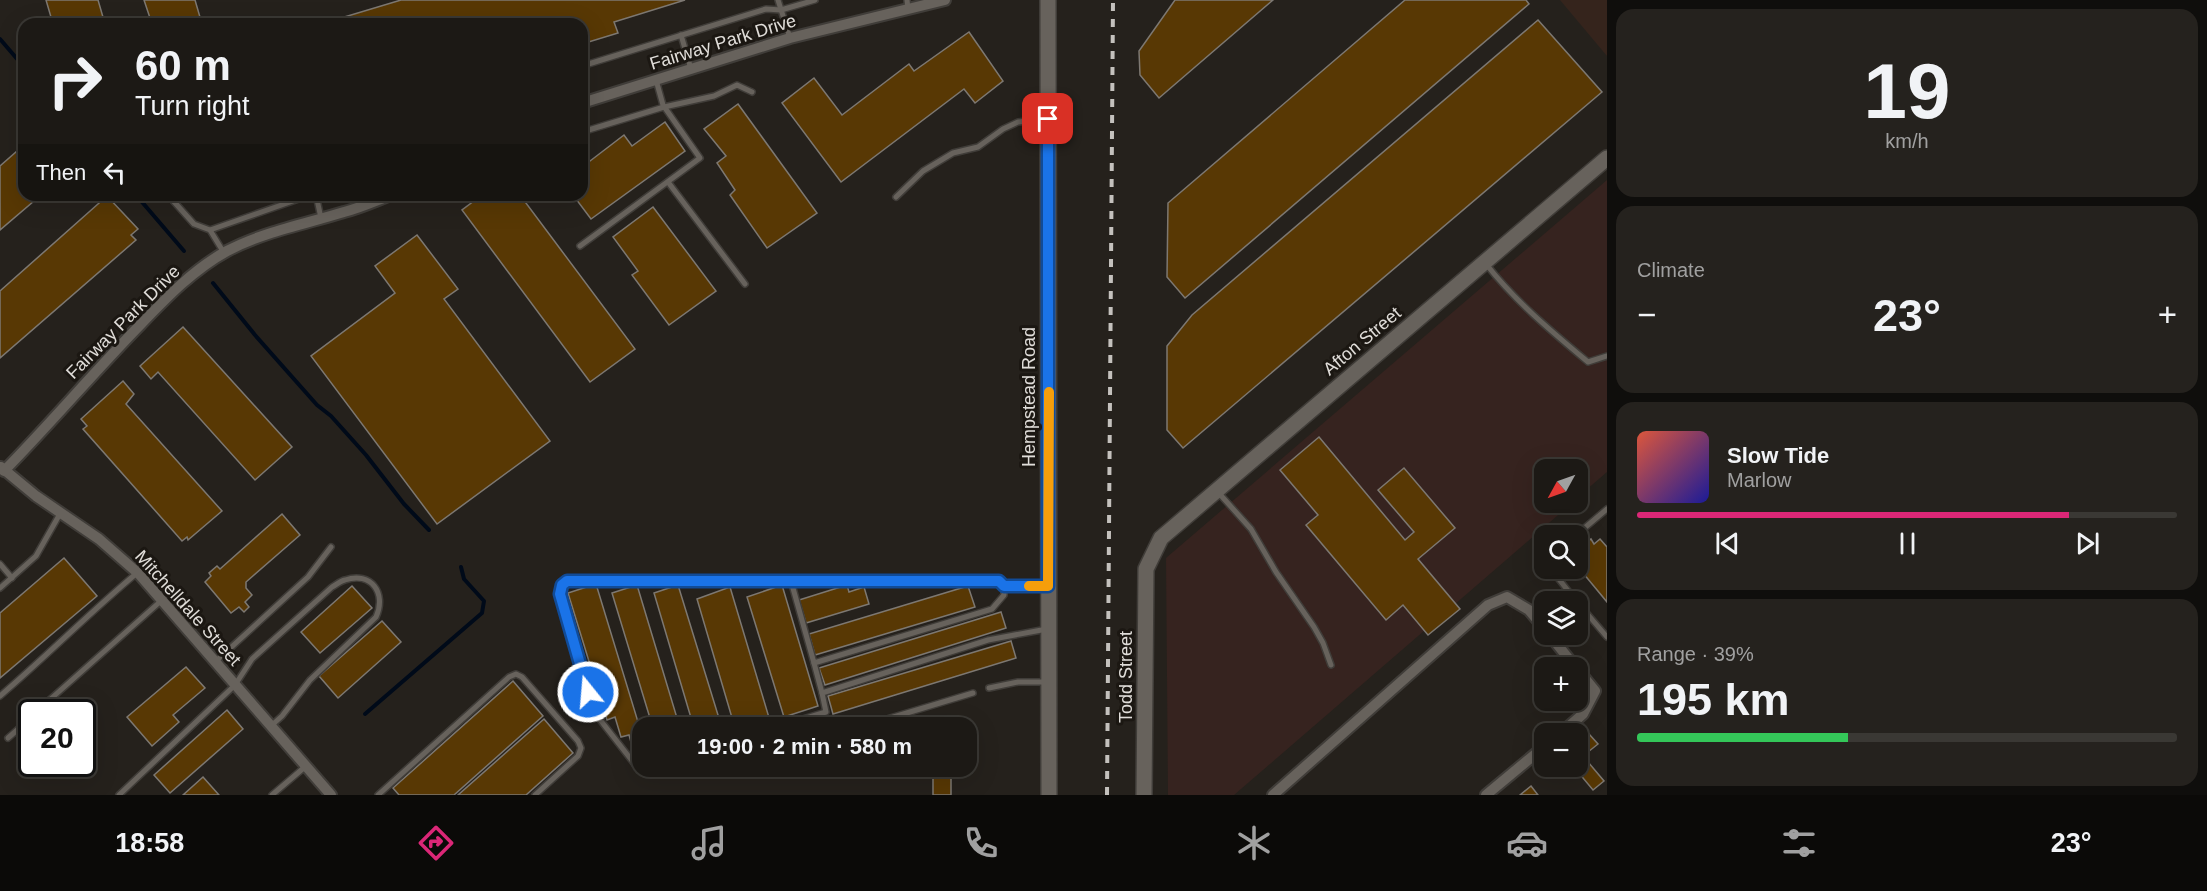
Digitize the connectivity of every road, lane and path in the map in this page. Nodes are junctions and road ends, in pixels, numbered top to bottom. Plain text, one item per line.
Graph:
1 (777, 0) edge
2 (815, 0) edge
3 (945, 0) edge
4 (1048, 0) edge
5 (907, 4) edge
6 (781, 10) junction
7 (681, 35) junction
8 (790, 38) junction
9 (588, 64) edge
10 (691, 69) junction
11 (656, 80) junction
12 (752, 92) dead end
13 (588, 102) edge
14 (664, 106) junction
15 (1048, 119) junction
16 (588, 130) edge
17 (1607, 158) edge
18 (668, 182) junction
19 (896, 197) dead end
20 (173, 201) edge
21 (293, 201) edge
22 (317, 201) edge
23 (374, 201) edge
24 (321, 218) junction
25 (210, 230) junction
26 (580, 246) dead end
27 (224, 253) junction
28 (1485, 262) junction
29 (745, 284) dead end
30 (1607, 356) edge
31 (2, 469) edge
32 (1216, 490) junction
33 (1607, 508) edge
34 (61, 512) junction
35 (1588, 525) edge
36 (331, 547) dead end
37 (1150, 560) joint
38 (0, 564) edge
39 (138, 573) junction
40 (12, 578) junction
41 (1559, 579) edge
42 (791, 581) junction
43 (1004, 586) junction
44 (1048, 586) junction
45 (0, 588) edge
46 (1569, 591) edge
47 (162, 600) junction
48 (1588, 614) edge
49 (1534, 616) edge
50 (1048, 629) junction
51 (1607, 637) edge
52 (1558, 645) edge
53 (1567, 657) edge
54 (215, 662) junction
55 (814, 663) junction
56 (1331, 665) dead end
57 (1048, 682) junction
58 (1588, 682) edge
59 (235, 684) junction
60 (989, 688) dead end
61 (822, 693) junction
62 (973, 693) dead end
63 (0, 696) edge
64 (51, 699) edge
65 (1588, 704) edge
66 (1585, 711) edge
67 (809, 717) edge
68 (893, 717) edge
69 (1573, 723) edge
70 (271, 726) junction
71 (18, 729) edge
72 (8, 738) dead end
73 (1534, 755) edge
74 (632, 761) edge
75 (306, 766) junction
76 (120, 795) edge
77 (273, 795) edge
78 (330, 795) edge
79 (378, 795) edge
80 (535, 795) edge
81 (1049, 795) edge
82 (1144, 795) edge
83 (1273, 795) edge
84 (1486, 795) edge

1 - 6 lane
2 - 6 lane
3 - 5 street, Fairway Park Drive
4 - 15 street, Hempstead Road
5 - 8 street, Fairway Park Drive
6 - 7 lane
6 - 8 lane
7 - 9 lane
7 - 10 lane
8 - 10 street, Fairway Park Drive
10 - 11 street, Fairway Park Drive
11 - 13 street, Fairway Park Drive
11 - 14 lane
12 - 14 lane
14 - 16 lane
14 - 18 lane
15 - 19 lane
15 - 44 street, Hempstead Road
17 - 28 street, Afton Street
18 - 26 lane
18 - 29 lane
20 - 25 lane
21 - 25 lane
22 - 24 lane
23 - 24 street, Fairway Park Drive
24 - 27 street, Fairway Park Drive
25 - 27 lane
27 - 31 street, Fairway Park Drive
28 - 30 lane
28 - 32 street, Afton Street
31 - 34 street, Mitchelldale Street
32 - 37 street, Afton Street
32 - 56 lane
33 - 35 lane
34 - 39 street, Mitchelldale Street
34 - 40 lane
36 - 54 lane
37 - 82 street, Todd Street
38 - 40 lane
39 - 47 street, Mitchelldale Street
39 - 63 lane
40 - 45 lane
41 - 46 lane
42 - 43 lane
42 - 55 lane
42 - 74 lane
43 - 44 lane
43 - 55 lane
44 - 50 street, Hempstead Road
47 - 54 street, Mitchelldale Street
47 - 64 lane
48 - 51 lane
49 - 83 street
50 - 57 street, Hempstead Road
50 - 61 lane
52 - 53 street
54 - 59 street, Mitchelldale Street
55 - 61 lane
57 - 60 lane
57 - 81 street, Hempstead Road
58 - 65 street
59 - 70 street, Mitchelldale Street
59 - 70 lane
59 - 76 lane
61 - 67 lane
62 - 68 lane
66 - 69 street
70 - 75 street, Mitchelldale Street
71 - 72 lane
73 - 84 street
75 - 77 lane
75 - 78 street, Mitchelldale Street
79 - 80 lane

